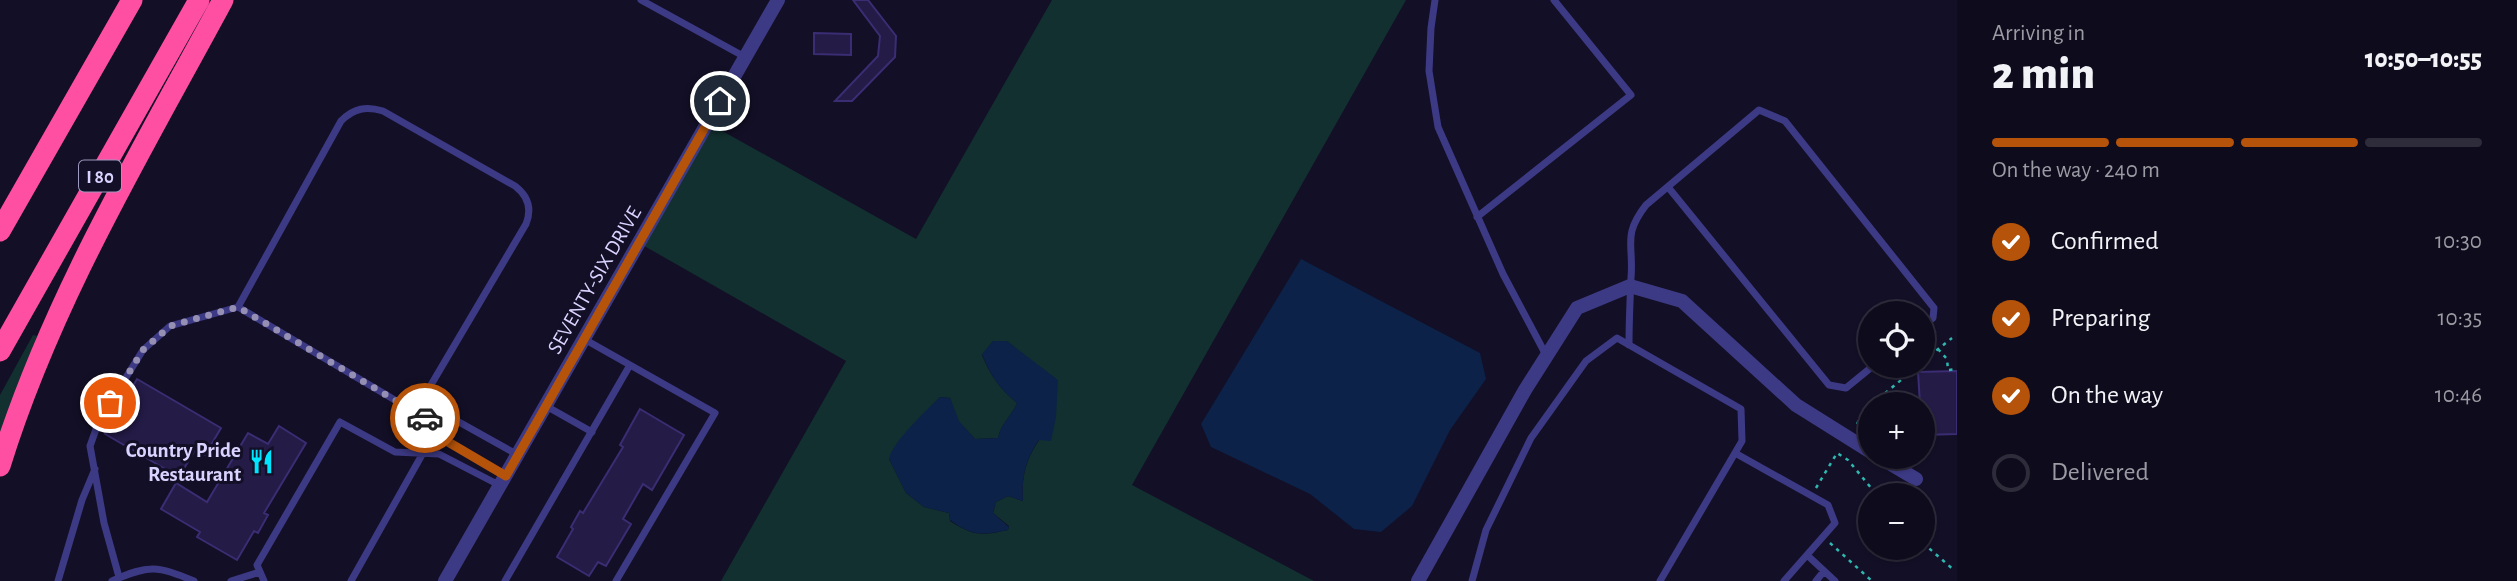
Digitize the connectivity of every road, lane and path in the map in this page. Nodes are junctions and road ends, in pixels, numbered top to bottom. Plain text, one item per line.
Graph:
1 (132, 0) edge
2 (199, 0) edge
3 (223, 0) edge
4 (641, 0) edge
5 (778, 0) edge
6 (1435, 0) edge
7 (1554, 0) edge
8 (746, 57) junction
9 (1668, 187) junction
10 (1477, 217) junction
11 (0, 231) edge
12 (1630, 286) junction
13 (1928, 301) edge
14 (238, 307) junction
15 (1952, 338) dead end
16 (584, 340) junction
17 (1629, 345) junction
18 (1938, 349) junction
19 (0, 351) edge
20 (1935, 351) edge
21 (1547, 356) junction
22 (630, 365) junction
23 (1957, 369) edge
24 (1858, 378) edge
25 (1904, 378) edge
26 (1887, 392) edge
27 (546, 407) junction
28 (415, 412) junction
29 (436, 425) junction
30 (592, 432) junction
31 (1858, 444) edge
32 (424, 453) junction
33 (1735, 453) junction
34 (518, 454) junction
35 (0, 466) edge
36 (96, 467) junction
37 (1899, 469) edge
38 (1916, 479) dead end
39 (503, 481) junction
40 (1867, 483) edge
41 (1811, 496) junction
42 (1830, 543) dead end
43 (1935, 554) edge
44 (1807, 555) junction
45 (1824, 571) junction
46 (1955, 571) dead end
47 (260, 572) junction
48 (116, 579) edge
49 (58, 581) edge
50 (194, 581) edge
51 (232, 581) edge
52 (264, 581) edge
53 (351, 581) edge
54 (445, 581) edge
55 (505, 581) edge
56 (616, 581) edge
57 (1418, 581) edge
58 (1472, 581) edge
59 (1660, 581) edge
60 (1784, 581) edge
61 (1816, 581) edge
62 (1835, 581) edge
63 (1872, 581) edge

1 - 11 highway
2 - 19 highway, I 80
3 - 35 highway
4 - 8 lane
5 - 8 street, SEVENTY-SIX DRIVE
6 - 10 lane
7 - 10 lane
8 - 16 street, SEVENTY-SIX DRIVE
9 - 12 lane
9 - 13 lane
9 - 24 lane
10 - 21 lane
12 - 17 lane
12 - 21 street
12 - 31 street
14 - 28 lane
14 - 28 lane
14 - 36 lane
15 - 18 path
16 - 22 lane
16 - 27 street, SEVENTY-SIX DRIVE
17 - 33 lane
17 - 58 lane
18 - 20 path
18 - 23 path
21 - 57 street
22 - 30 lane
22 - 56 lane
25 - 26 path
27 - 30 lane
27 - 34 street, SEVENTY-SIX DRIVE
28 - 29 lane
29 - 34 lane
29 - 39 lane
30 - 55 lane
32 - 39 lane
32 - 47 lane
32 - 53 lane
33 - 41 lane
33 - 59 lane
34 - 39 street, SEVENTY-SIX DRIVE
36 - 48 lane
36 - 49 lane
37 - 38 street
39 - 54 street, SEVENTY-SIX DRIVE
40 - 41 path
41 - 44 lane
42 - 63 path
43 - 46 path
44 - 45 lane
44 - 60 lane
45 - 61 lane
45 - 62 lane
47 - 51 lane
47 - 52 lane
48 - 50 lane

